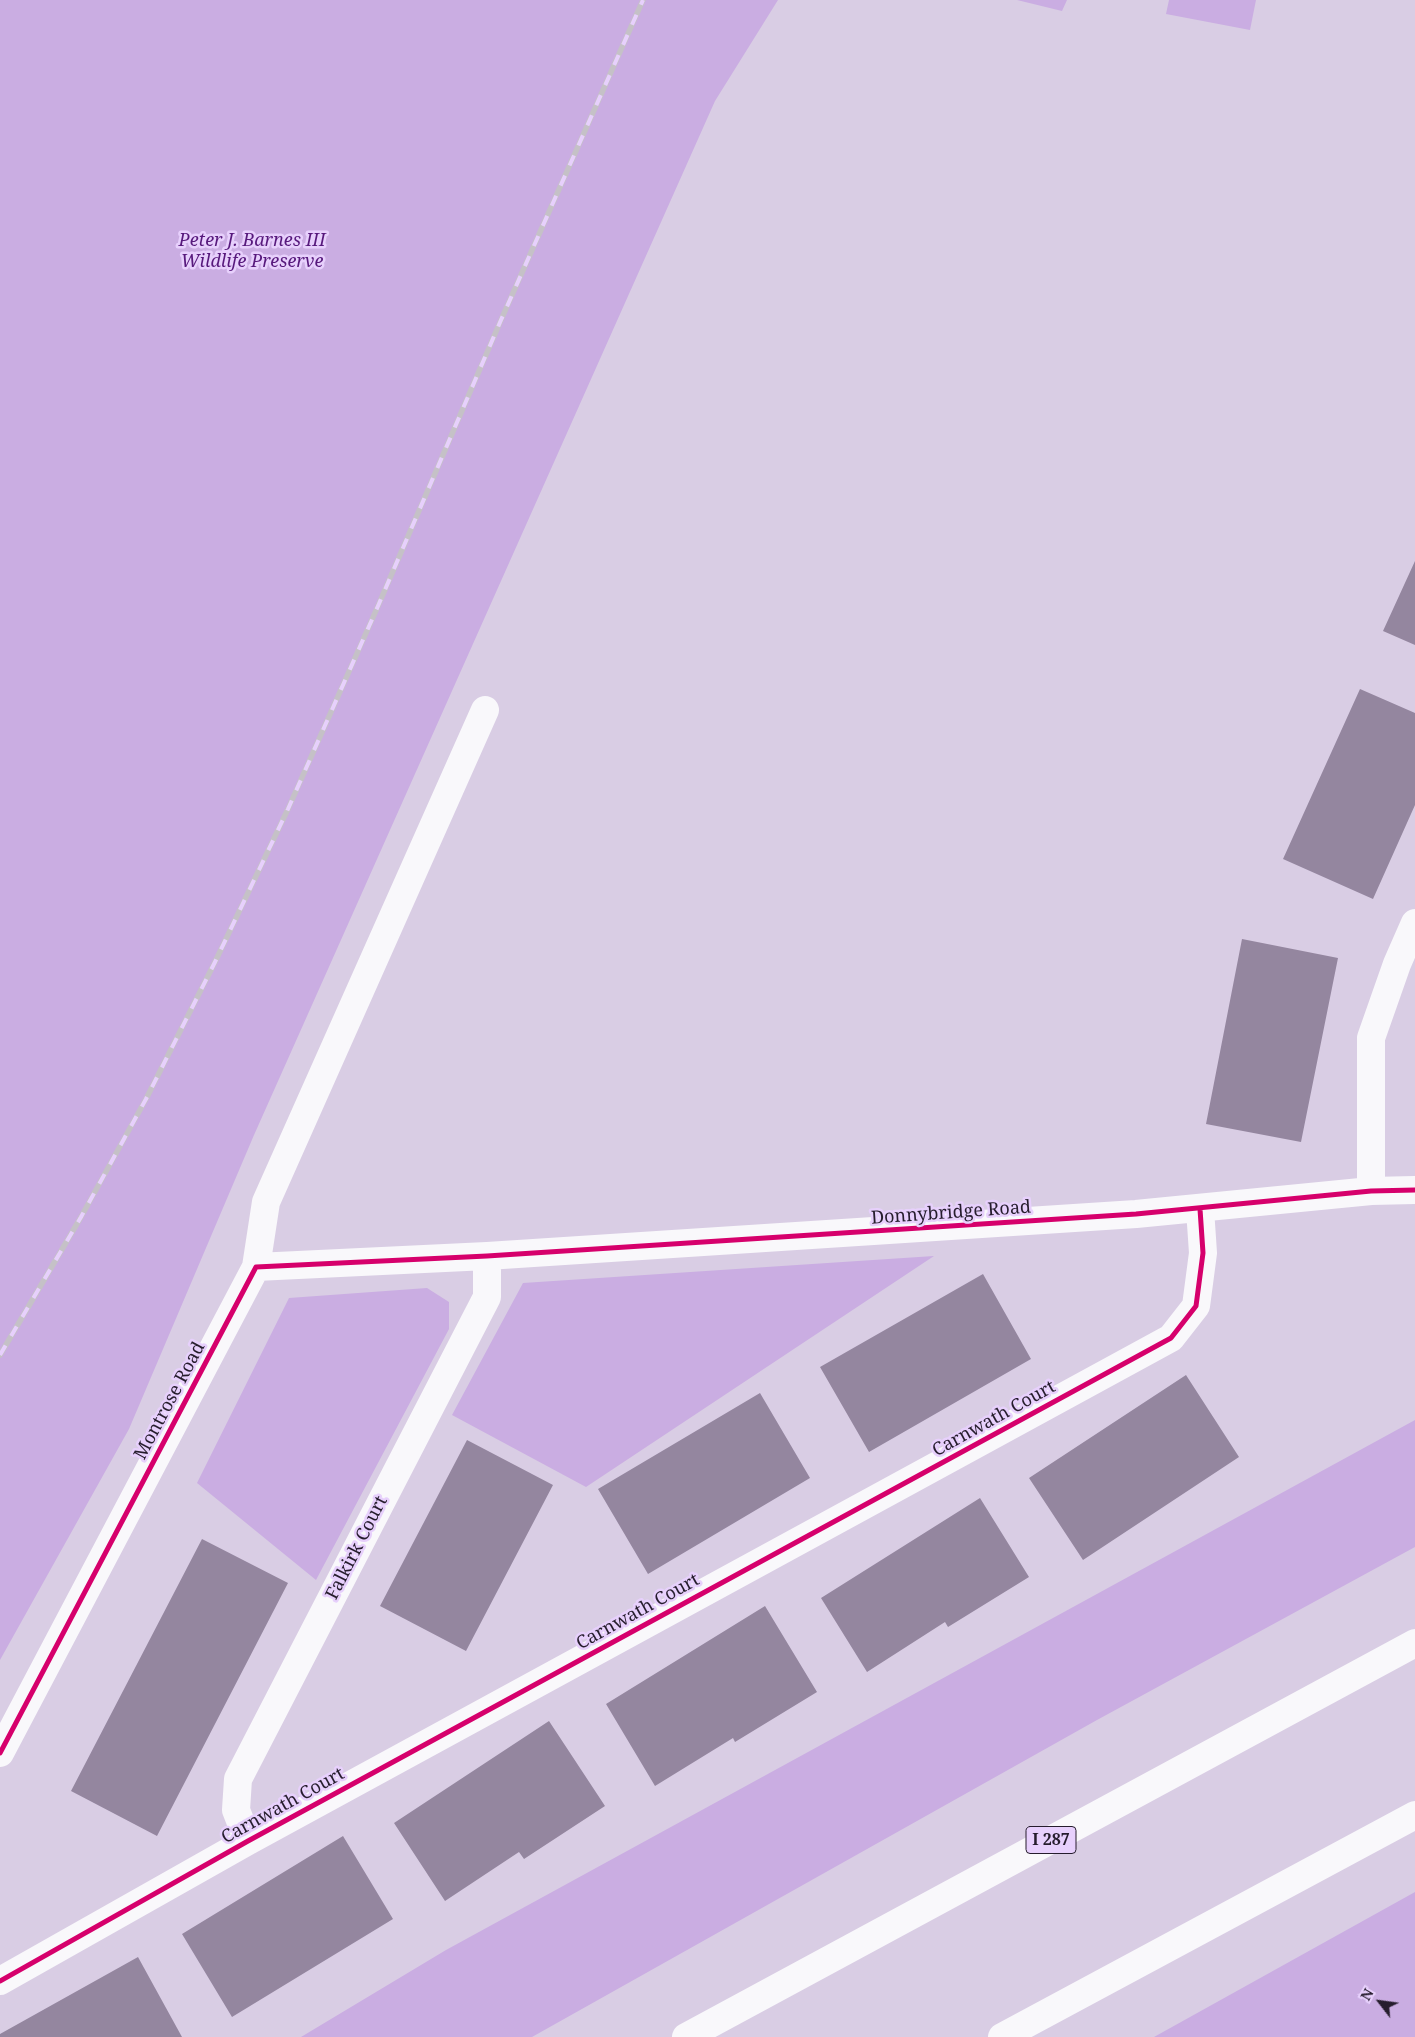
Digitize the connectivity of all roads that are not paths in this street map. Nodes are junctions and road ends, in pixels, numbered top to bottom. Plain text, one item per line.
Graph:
1 (485, 710) dead end
2 (1415, 923) edge
3 (1406, 966) edge
4 (1415, 1190) edge
5 (1371, 1191) junction
6 (1200, 1209) junction
7 (487, 1256) junction
8 (256, 1266) junction
9 (1415, 1643) edge
10 (0, 1753) edge
11 (1415, 1815) edge
12 (248, 1840) junction
13 (0, 1981) edge
14 (686, 2037) edge
15 (1002, 2037) edge

1 - 8 main road, Montrose Road
2 - 3 main road
3 - 5 main road
4 - 5 main road, Donnybridge Road
5 - 6 main road, Donnybridge Road
6 - 7 main road, Donnybridge Road
6 - 12 main road, Carnwath Court
7 - 8 main road
7 - 12 main road, Falkirk Court
8 - 10 main road, Montrose Road
9 - 14 main road, I 287
11 - 15 main road
12 - 13 main road, Carnwath Court

